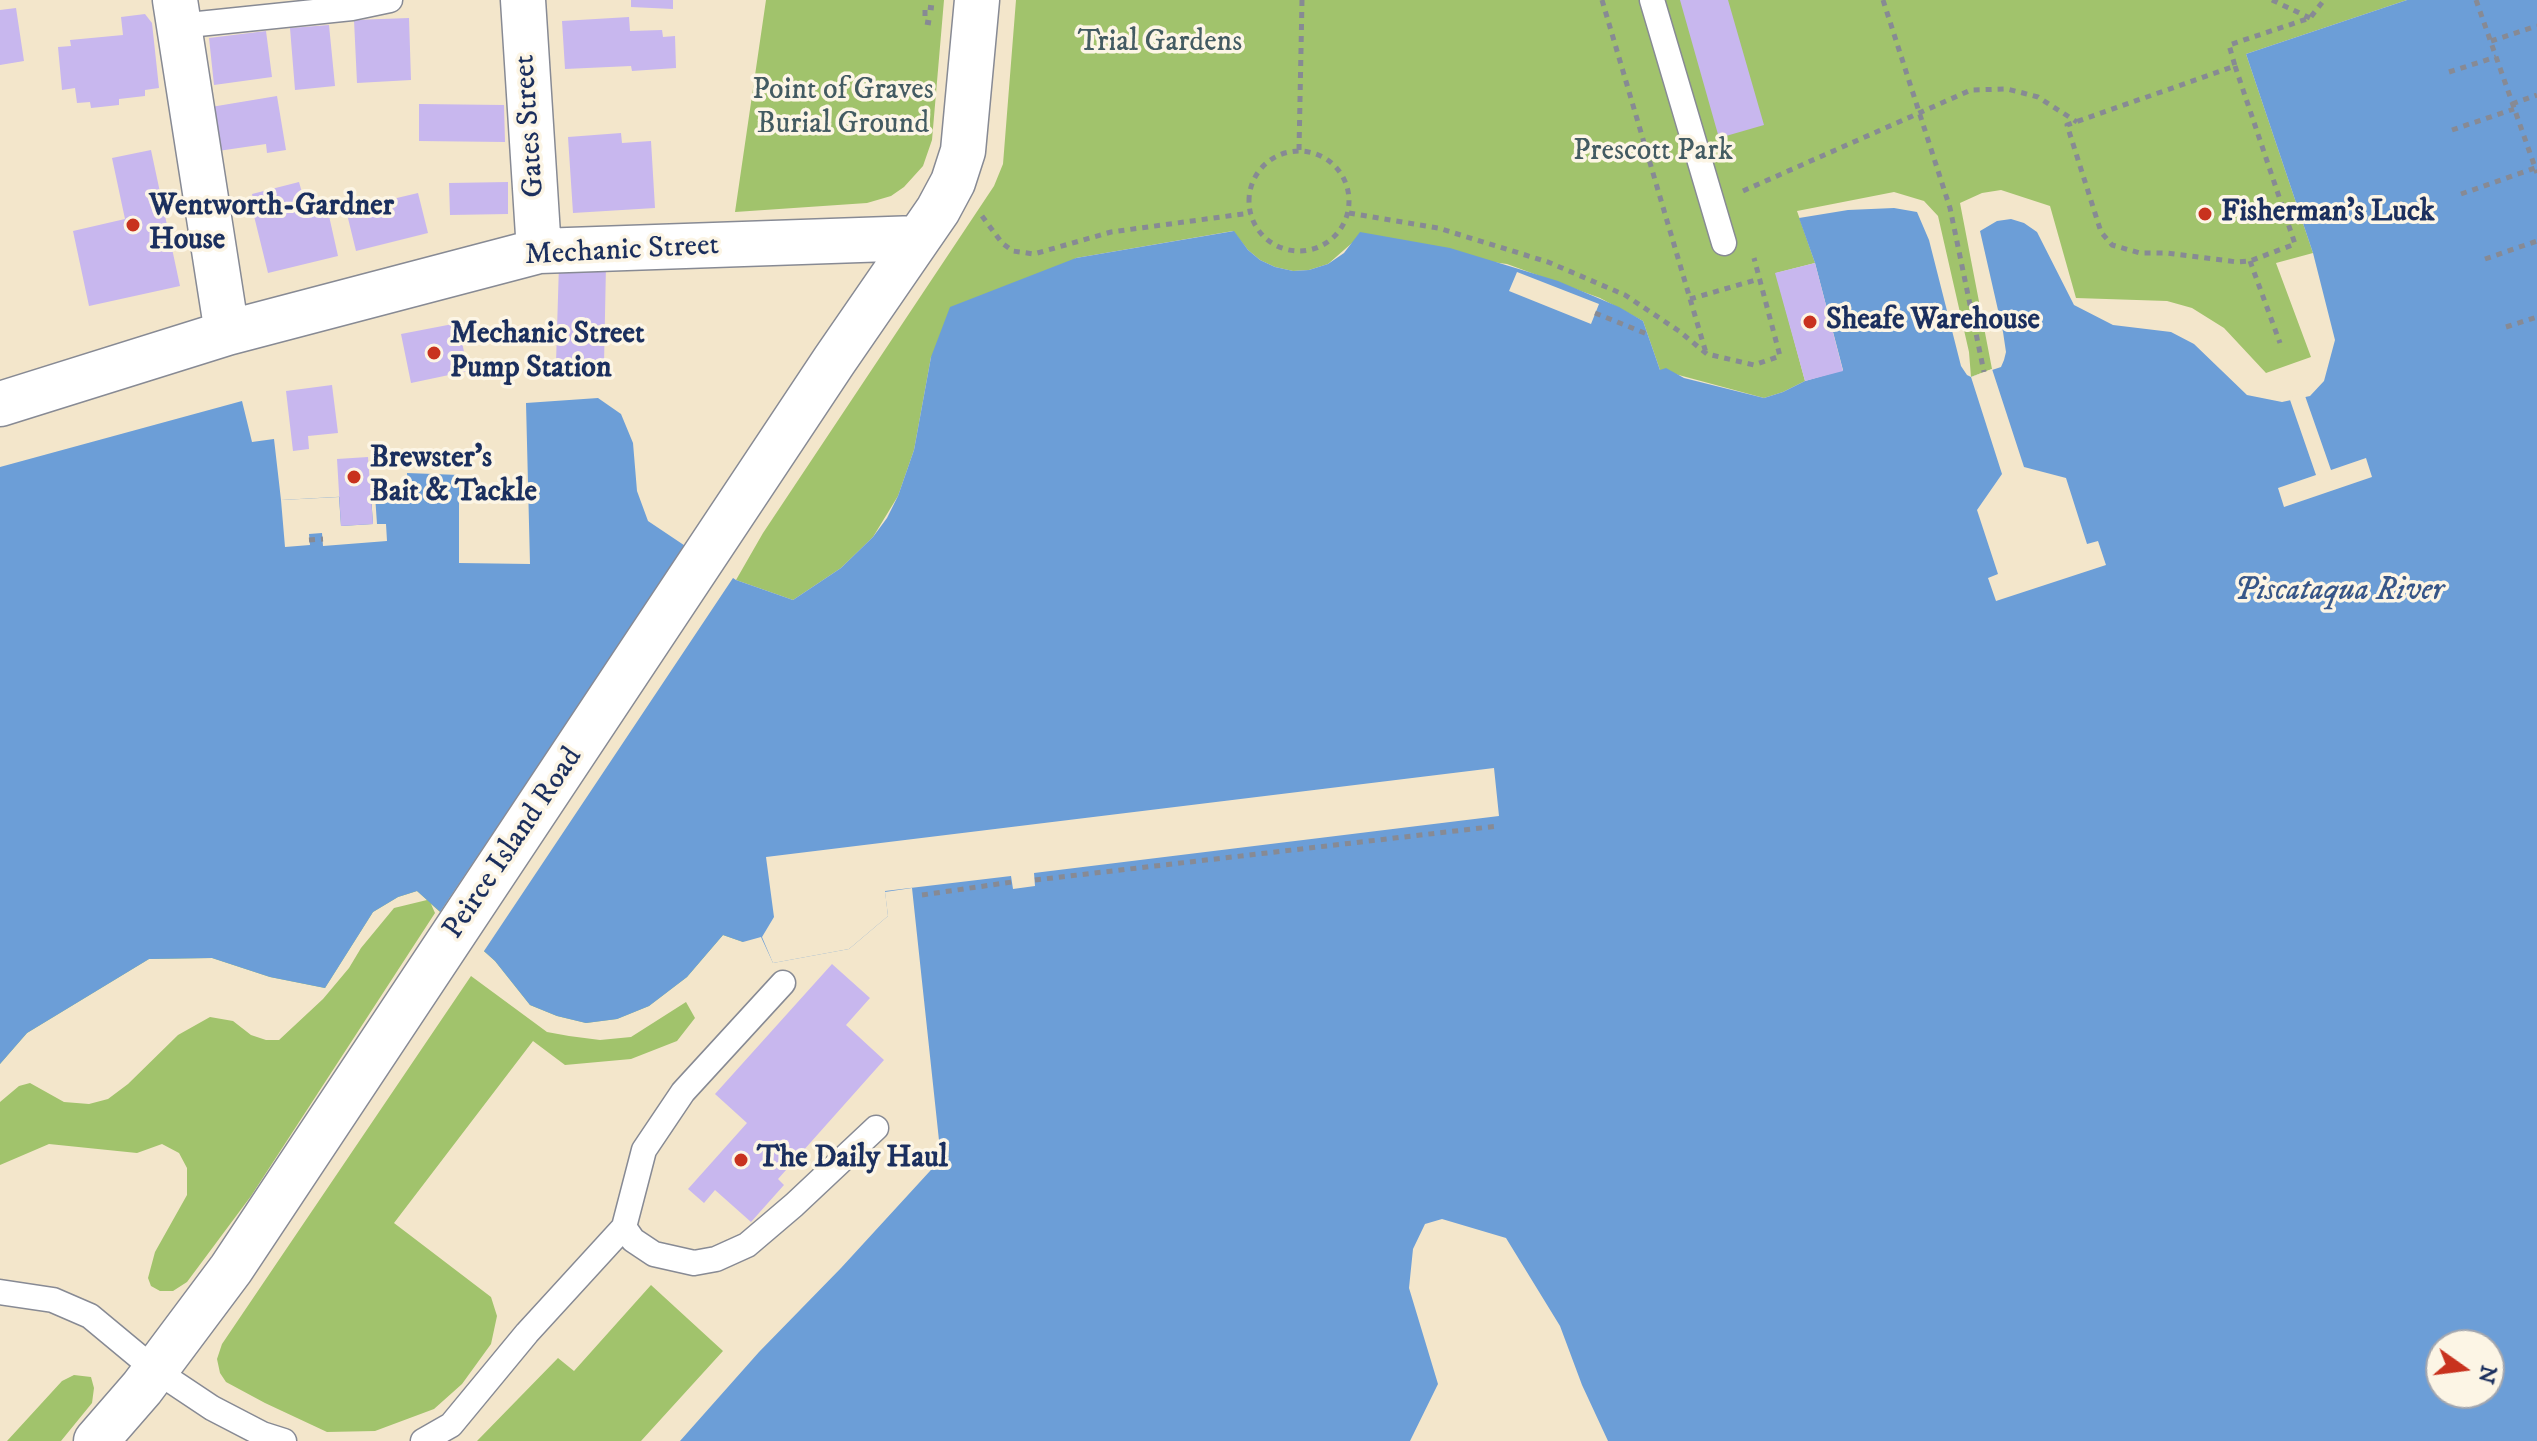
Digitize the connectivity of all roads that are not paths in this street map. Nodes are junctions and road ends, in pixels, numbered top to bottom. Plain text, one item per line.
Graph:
1 (390, 0) edge
2 (523, 0) edge
3 (977, 0) edge
4 (1652, 0) edge
5 (177, 13) edge
6 (918, 238) junction
7 (1724, 243) dead end
8 (539, 251) junction
9 (227, 333) junction
10 (0, 404) edge
11 (783, 983) dead end
12 (876, 1128) dead end
13 (624, 1227) junction
14 (0, 1292) edge
15 (155, 1370) junction
16 (96, 1441) edge
17 (284, 1441) edge
18 (423, 1441) edge

1 - 5 lane
2 - 8 street, Gates Street
3 - 6 street
4 - 7 lane
5 - 9 street
6 - 8 street, Mechanic Street
6 - 15 street, Peirce Island Road
8 - 9 street, Mechanic Street
9 - 10 street, Mechanic Street
11 - 13 lane
12 - 13 lane
13 - 18 lane
14 - 15 lane
15 - 16 street, Peirce Island Road
15 - 17 lane

